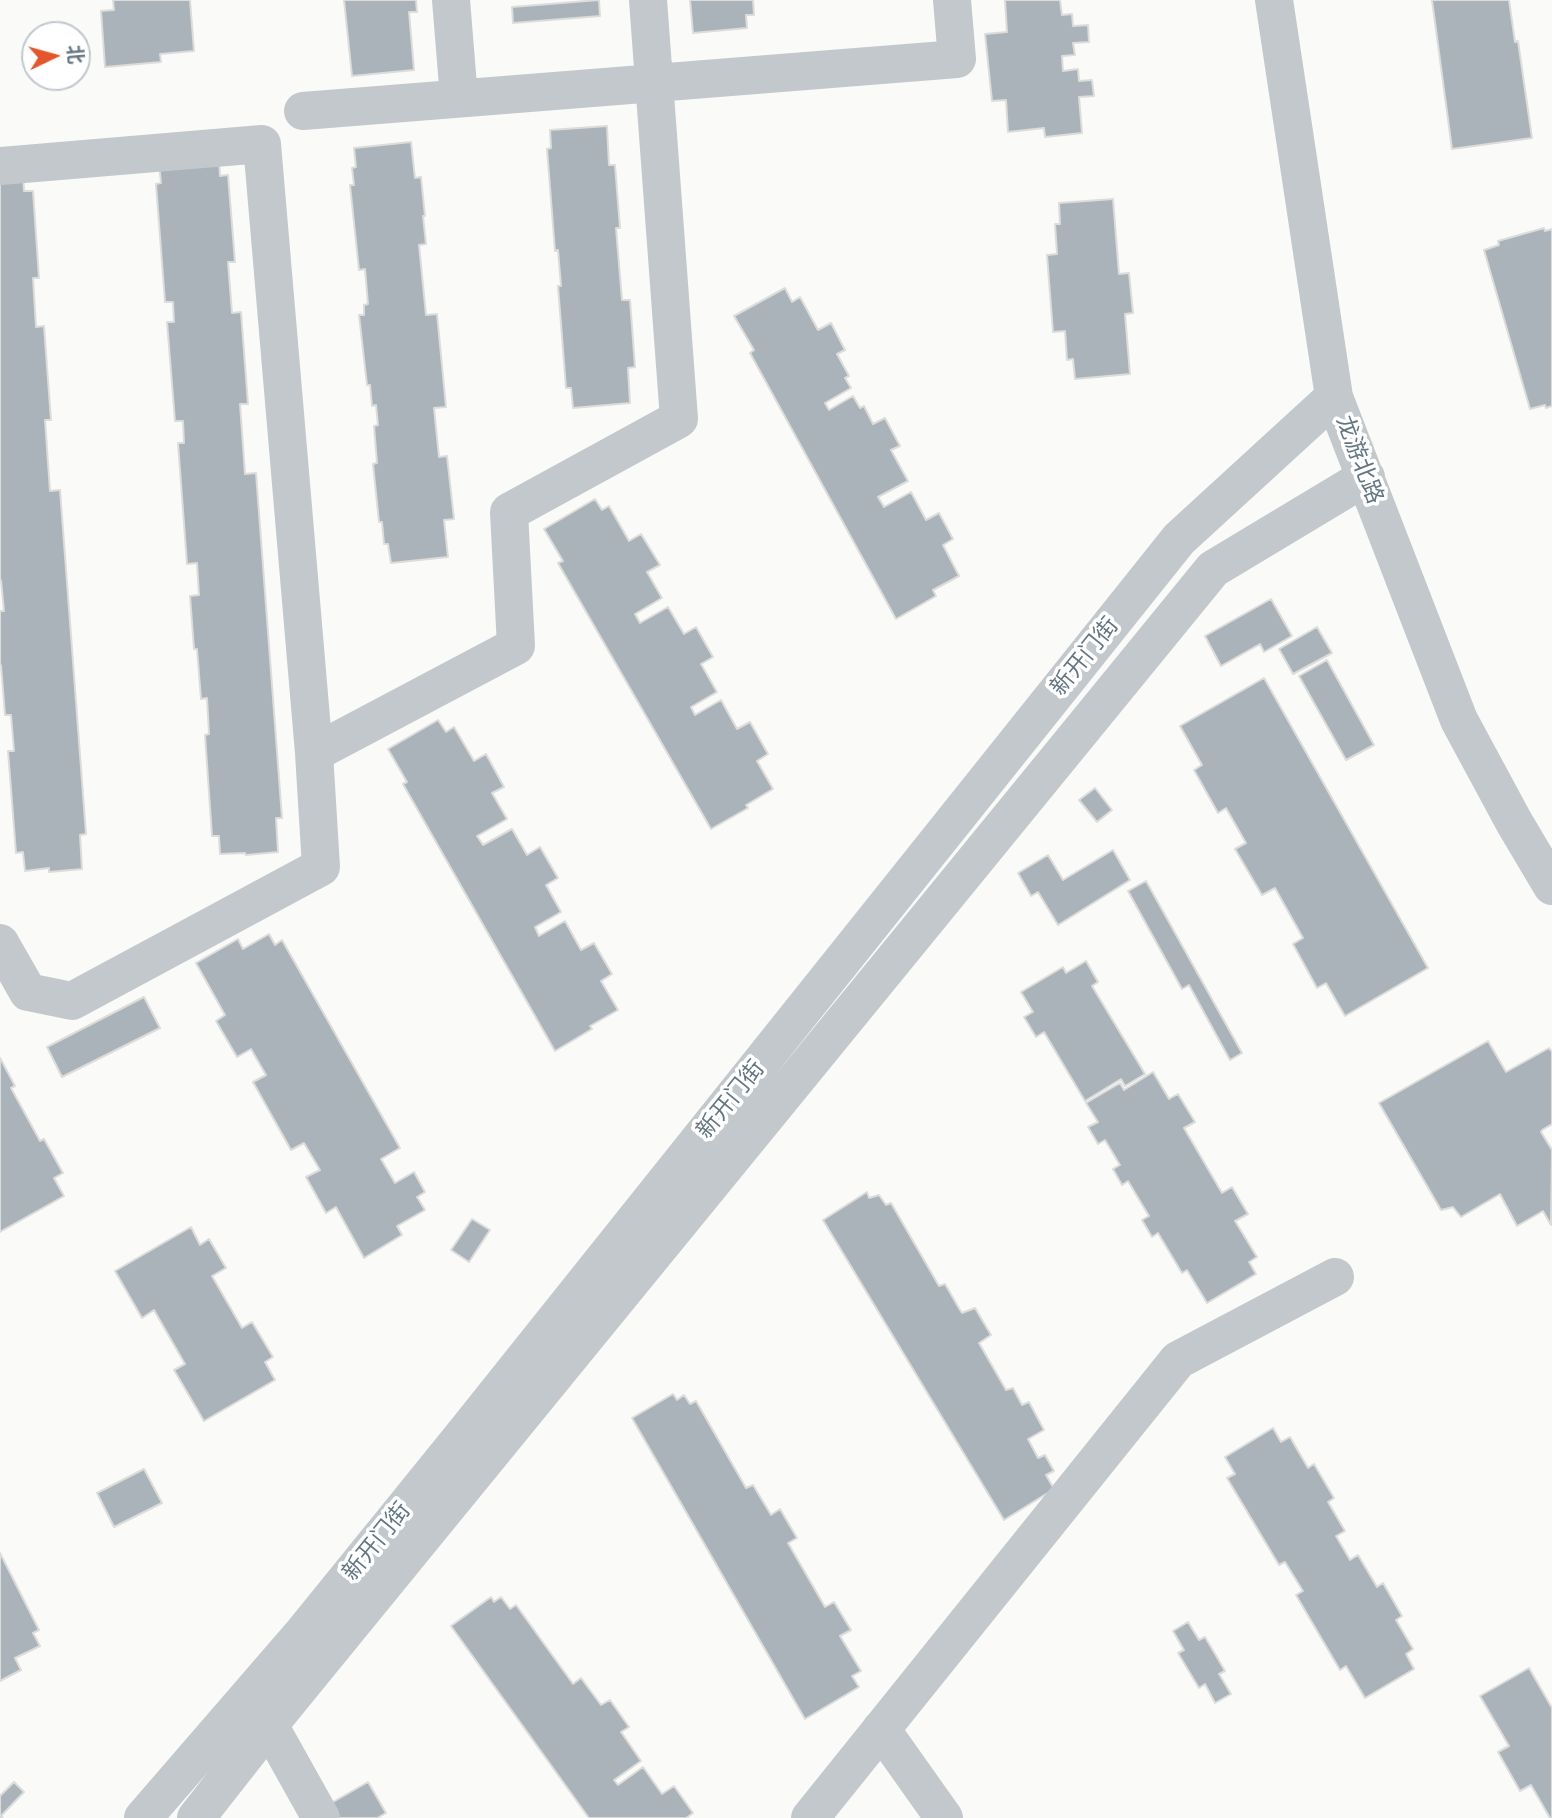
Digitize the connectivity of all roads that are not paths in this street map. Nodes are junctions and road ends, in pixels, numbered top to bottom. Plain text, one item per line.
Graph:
1 (451, 0) edge
2 (648, 0) edge
3 (953, 0) edge
4 (1274, 0) edge
5 (654, 83) junction
6 (459, 98) junction
7 (303, 111) dead end
8 (0, 166) edge
9 (1334, 397) junction
10 (1366, 477) junction
11 (314, 753) junction
12 (1552, 886) edge
13 (0, 943) edge
14 (1335, 1277) dead end
15 (269, 1725) junction
16 (881, 1729) junction
17 (143, 1818) edge
18 (196, 1818) edge
19 (321, 1818) edge
20 (810, 1818) edge
21 (944, 1818) edge

1 - 6 street
2 - 5 street
3 - 5 street
4 - 9 street, 龙游北路
5 - 6 street
5 - 11 street
6 - 7 street
8 - 11 street
9 - 10 street, 龙游北路
9 - 17 street, 新开门街
10 - 12 street, 龙游北路
10 - 15 street, 新开门街
11 - 13 street
14 - 16 street
15 - 18 street, 新开门街
15 - 19 street
16 - 20 street
16 - 21 street

